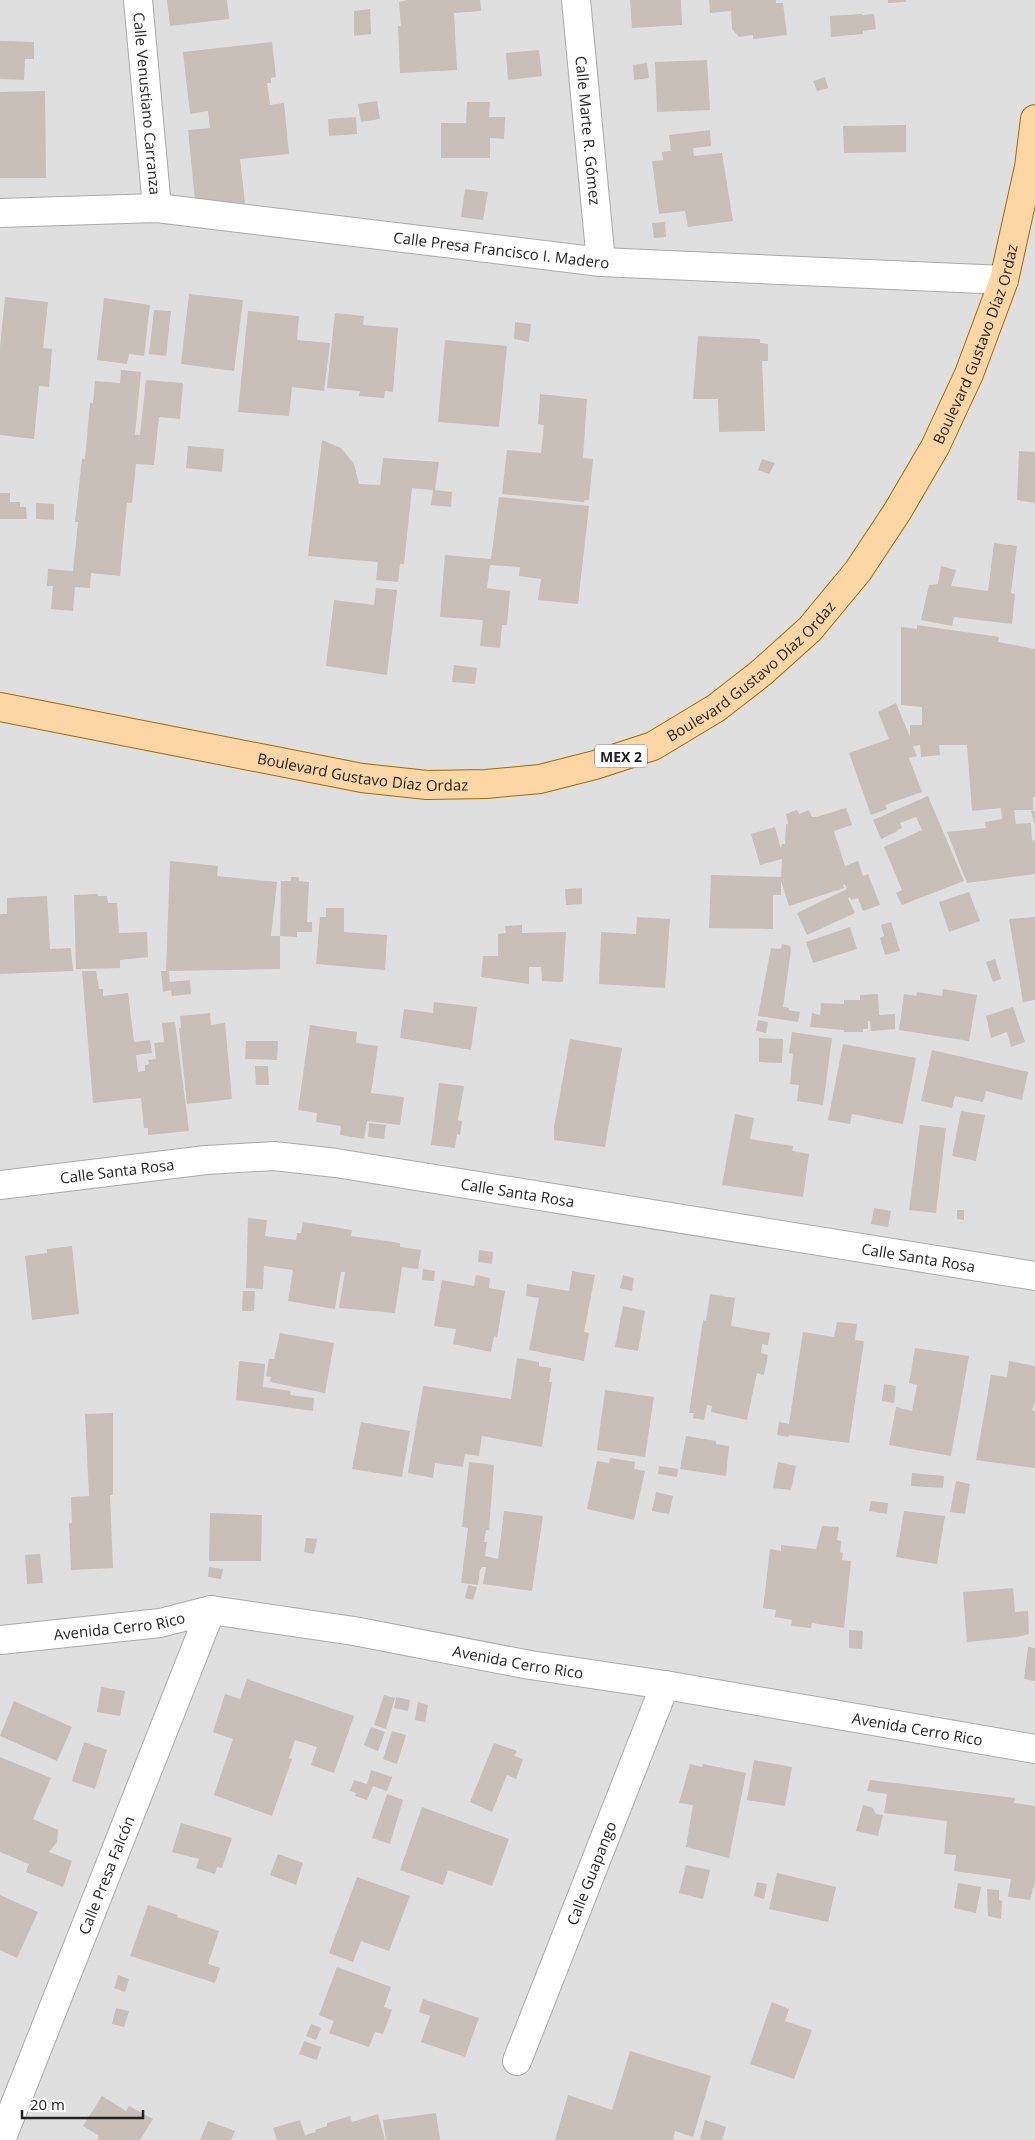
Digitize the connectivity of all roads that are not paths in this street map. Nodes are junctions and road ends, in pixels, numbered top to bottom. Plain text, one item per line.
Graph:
1 (138, 0) edge
2 (576, 0) edge
3 (1035, 119) edge
4 (157, 208) junction
5 (0, 213) edge
6 (601, 262) junction
7 (1004, 280) junction
8 (0, 708) edge
9 (0, 1185) edge
10 (1035, 1276) edge
11 (211, 1610) junction
12 (0, 1640) edge
13 (665, 1685) junction
14 (1035, 1749) edge
15 (517, 2060) dead end
16 (7, 2138) edge

1 - 4 street, Calle Venustiano Carranza
2 - 6 street, Calle Marte R. Gómez
3 - 7 main road, Boulevard Gustavo Díaz Ordaz / MEX 2
4 - 5 street, Calle Presa Francisco I. Madero
4 - 6 street, Calle Presa Francisco I. Madero
6 - 7 street, Calle Presa Francisco I. Madero
7 - 8 main road, Boulevard Gustavo Díaz Ordaz / MEX 2
9 - 10 street, Calle Santa Rosa
11 - 12 street, Avenida Cerro Rico
11 - 13 street, Avenida Cerro Rico
11 - 16 street, Calle Presa Falcón
13 - 14 street, Avenida Cerro Rico
13 - 15 street, Calle Guapango

